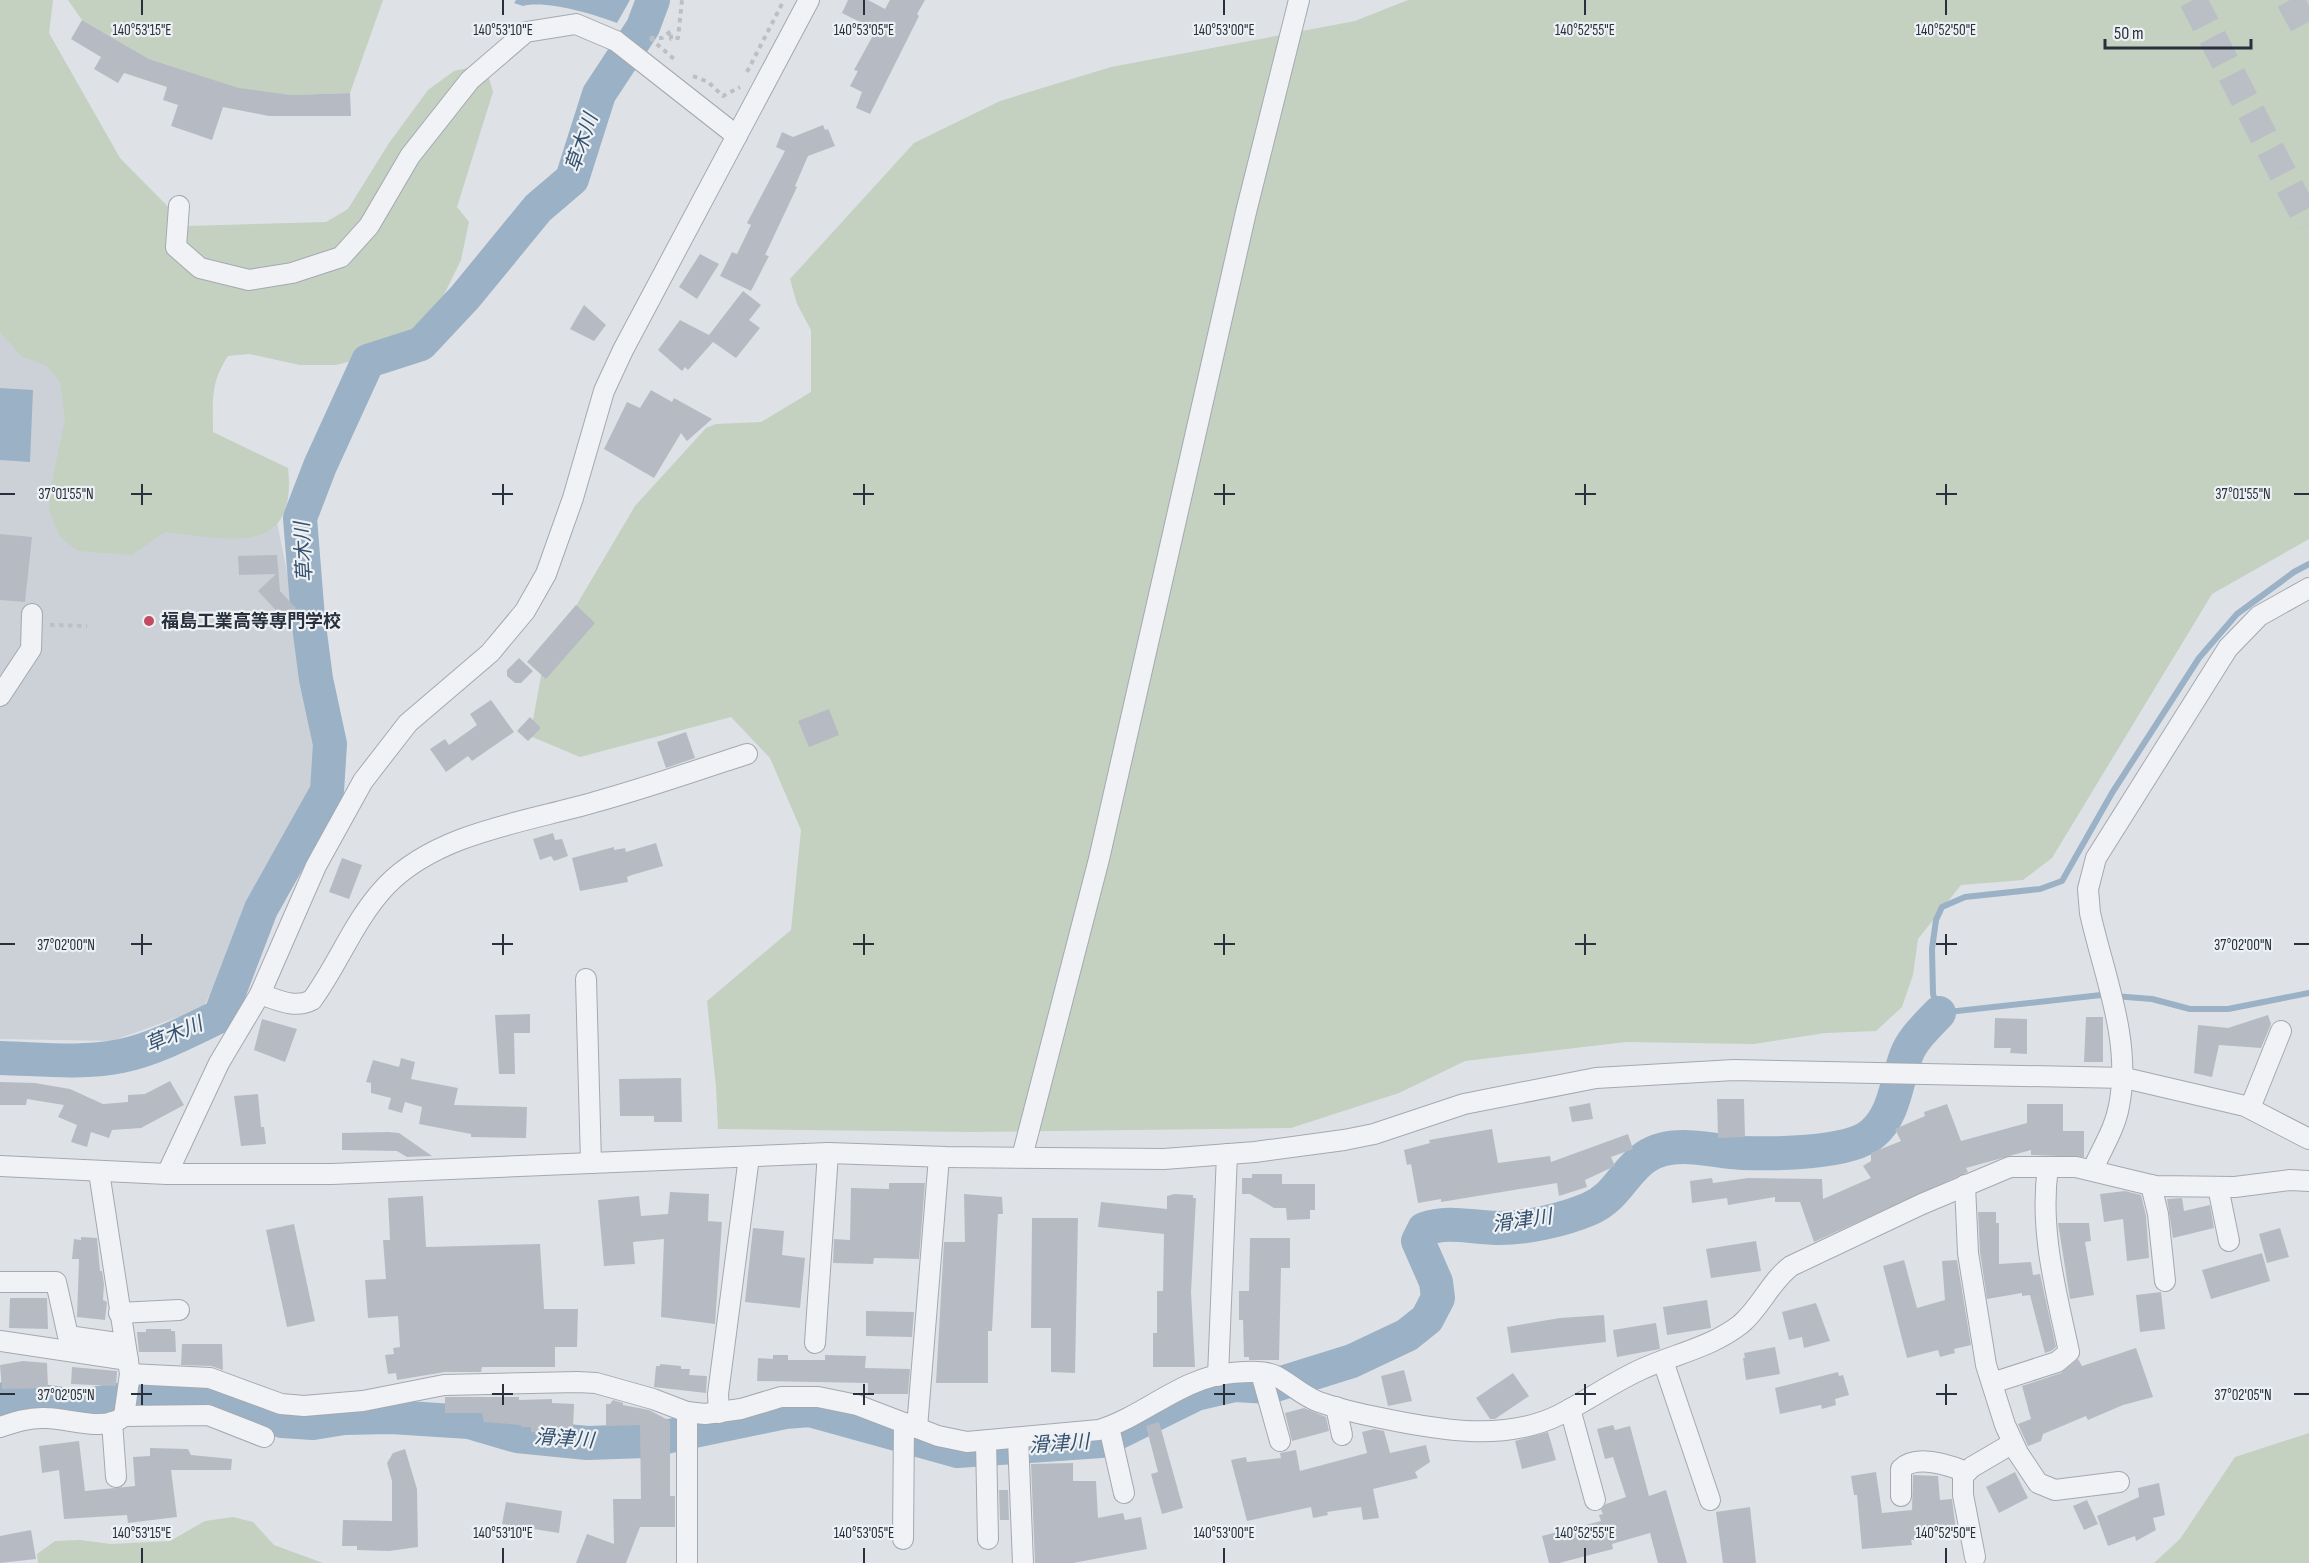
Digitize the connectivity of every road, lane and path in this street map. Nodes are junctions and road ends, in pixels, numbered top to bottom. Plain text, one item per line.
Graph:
1 (682, 0) edge
2 (784, 0) edge
3 (809, 0) edge
4 (1299, 0) edge
5 (682, 67) dead end
6 (691, 75) dead end
7 (737, 136) junction
8 (179, 206) dead end
9 (2309, 588) edge
10 (26, 621) joint
11 (87, 626) dead end
12 (0, 696) edge
13 (747, 754) dead end
14 (586, 979) dead end
15 (260, 994) junction
16 (2281, 1031) dead end
17 (2122, 1078) junction
18 (2250, 1108) junction
19 (2309, 1139) edge
20 (828, 1153) junction
21 (1227, 1154) junction
22 (749, 1157) junction
23 (939, 1157) junction
24 (1022, 1157) junction
25 (591, 1163) junction
26 (0, 1166) edge
27 (2048, 1167) junction
28 (2093, 1169) junction
29 (99, 1172) junction
30 (167, 1174) junction
31 (2309, 1181) edge
32 (1965, 1185) junction
33 (2151, 1185) junction
34 (2218, 1187) junction
35 (2229, 1241) dead end
36 (2164, 1281) dead end
37 (0, 1282) edge
38 (179, 1310) dead end
39 (119, 1313) junction
40 (0, 1341) edge
41 (814, 1342) dead end
42 (1663, 1361) junction
43 (128, 1365) junction
44 (1261, 1373) junction
45 (1218, 1376) junction
46 (1992, 1383) junction
47 (1336, 1407) junction
48 (1570, 1409) junction
49 (687, 1412) junction
50 (719, 1413) junction
51 (120, 1416) junction
52 (911, 1425) junction
53 (0, 1427) edge
54 (1109, 1427) junction
55 (1342, 1435) dead end
56 (264, 1437) dead end
57 (1018, 1438) junction
58 (986, 1441) junction
59 (1280, 1441) dead end
60 (2013, 1443) junction
61 (1966, 1472) junction
62 (116, 1477) dead end
63 (2119, 1482) dead end
64 (1124, 1493) dead end
65 (1901, 1496) dead end
66 (1595, 1500) dead end
67 (1710, 1500) dead end
68 (903, 1539) dead end
69 (988, 1539) dead end
70 (1975, 1557) dead end
71 (687, 1563) edge
72 (1023, 1563) edge

1 - 5 path
2 - 6 path
3 - 7 street
4 - 24 street
7 - 8 street
7 - 15 street
9 - 17 street
10 - 11 path
10 - 12 street
13 - 15 street
14 - 25 street
15 - 30 street
16 - 18 street
17 - 18 street
17 - 21 street
17 - 28 street
18 - 19 street
20 - 22 street
20 - 23 street
20 - 41 street
21 - 24 street
21 - 45 street
22 - 25 street
22 - 50 street
23 - 24 street
23 - 52 street
25 - 30 street
26 - 29 street
27 - 28 street
27 - 32 street
27 - 46 street
28 - 33 street
29 - 30 street
29 - 39 street
31 - 34 street
32 - 42 street
32 - 46 street
33 - 34 street
33 - 36 street
34 - 35 street
37 - 43 street
38 - 39 street
39 - 43 street
40 - 43 street
42 - 48 street
42 - 67 street
43 - 49 street
43 - 51 street
44 - 45 street
44 - 47 street
44 - 59 street
45 - 54 street
46 - 60 street
47 - 48 street
47 - 55 street
48 - 66 street
49 - 50 street
49 - 71 street
50 - 52 street
51 - 53 street
51 - 56 street
51 - 62 street
52 - 58 street
52 - 68 street
54 - 57 street
54 - 64 street
57 - 58 street
57 - 72 street
58 - 69 street
60 - 61 street
60 - 63 street
61 - 65 street
61 - 70 street

